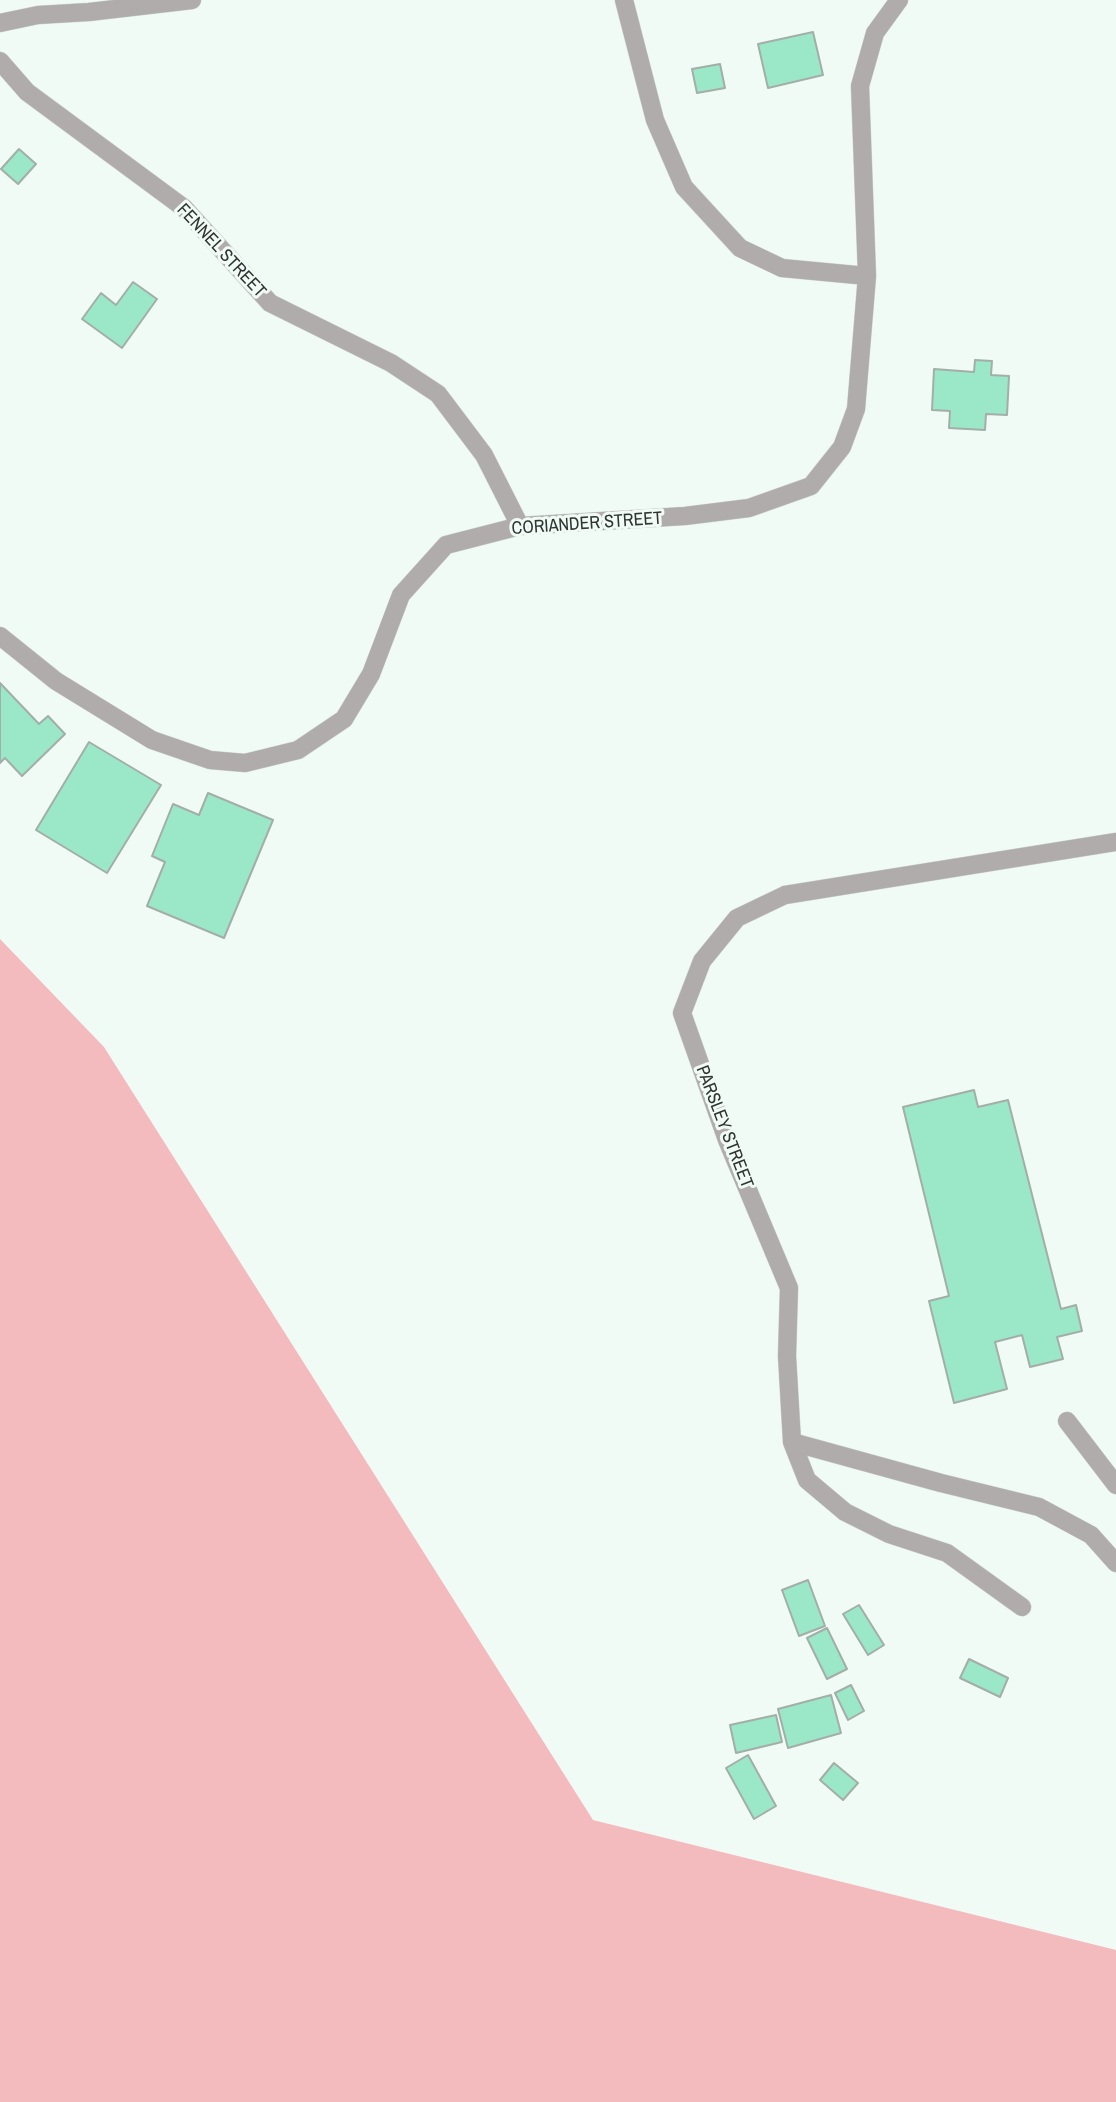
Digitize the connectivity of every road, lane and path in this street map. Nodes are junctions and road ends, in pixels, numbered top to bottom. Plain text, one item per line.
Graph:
1 (192, 0) edge
2 (624, 0) edge
3 (899, 0) edge
4 (0, 23) edge
5 (0, 61) edge
6 (867, 276) junction
7 (520, 526) junction
8 (0, 636) edge
9 (1116, 842) edge
10 (1067, 1421) dead end
11 (792, 1442) junction
12 (1116, 1485) edge
13 (1116, 1563) edge
14 (1023, 1607) dead end

1 - 4 street
2 - 6 street
3 - 6 street, CORIANDER STREET
5 - 7 street, FENNEL STREET
6 - 7 street, CORIANDER STREET
7 - 8 street, CORIANDER STREET
9 - 11 street, PARSLEY STREET
10 - 12 street
11 - 13 street
11 - 14 street, PARSLEY STREET

